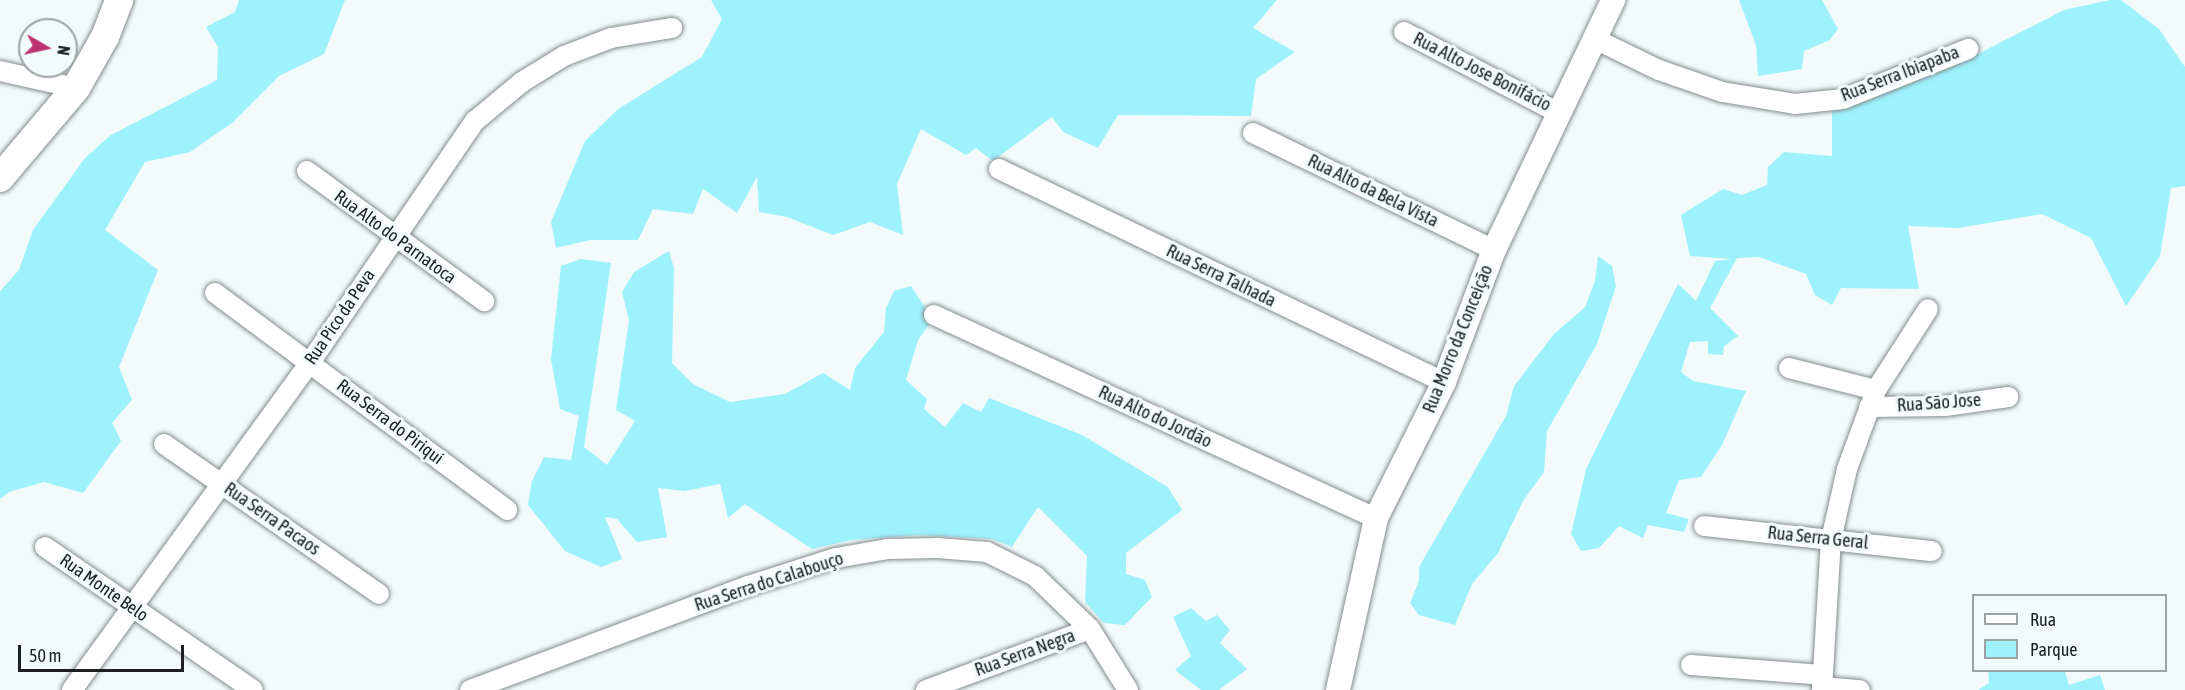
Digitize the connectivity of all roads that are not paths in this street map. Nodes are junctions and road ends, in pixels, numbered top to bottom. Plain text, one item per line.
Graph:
1 (119, 0) edge
2 (1613, 0) edge
3 (672, 28) dead end
4 (1404, 32) dead end
5 (1593, 38) junction
6 (1968, 48) dead end
7 (0, 71) edge
8 (76, 88) junction
9 (1559, 112) junction
10 (1253, 133) dead end
11 (999, 169) dead end
12 (307, 171) dead end
13 (0, 178) edge
14 (393, 238) junction
15 (1494, 250) junction
16 (215, 293) dead end
17 (484, 301) dead end
18 (1928, 309) dead end
19 (934, 315) dead end
20 (310, 361) junction
21 (1789, 368) dead end
22 (1444, 382) junction
23 (2008, 397) dead end
24 (1873, 398) junction
25 (164, 444) dead end
26 (220, 482) junction
27 (507, 510) dead end
28 (1376, 518) junction
29 (1704, 526) dead end
30 (1831, 540) junction
31 (45, 547) dead end
32 (1932, 551) dead end
33 (379, 594) dead end
34 (131, 608) junction
35 (1090, 629) junction
36 (1691, 664) dead end
37 (1822, 684) edge
38 (72, 690) edge
39 (253, 690) edge
40 (470, 690) edge
41 (926, 690) edge
42 (1128, 690) edge
43 (1338, 690) edge
44 (1860, 690) edge

1 - 8 main road
2 - 5 street, Rua Morro da Conceição
3 - 14 street, Rua Pico da Peva
4 - 9 street, Rua Alto Jose Bonifácio
5 - 6 street, Rua Serra Ibiapaba
5 - 9 street, Rua Morro da Conceição
7 - 8 street
8 - 13 main road
9 - 15 street, Rua Morro da Conceição
10 - 15 street, Rua Alto da Bela Vista
11 - 22 street, Rua Serra Talhada
12 - 14 street, Rua Alto do Parnatoca
14 - 17 street, Rua Alto do Parnatoca
14 - 20 street, Rua Pico da Peva
15 - 22 street, Rua Morro da Conceição
16 - 20 street, Rua Serra do Piriqui
18 - 24 street
19 - 28 street, Rua Alto do Jordão
20 - 26 street, Rua Pico da Peva
20 - 27 street, Rua Serra do Piriqui
21 - 24 street, Rua São Jose
22 - 28 street, Rua Morro da Conceição
23 - 24 street, Rua São Jose
24 - 30 street
25 - 26 street, Rua Serra Pacaos
26 - 33 street, Rua Serra Pacaos
26 - 34 street, Rua Pico da Peva
28 - 43 street, Rua Morro da Conceição
29 - 30 street, Rua Serra Geral
30 - 32 street, Rua Serra Geral
30 - 37 street
31 - 34 street, Rua Monte Belo
34 - 38 street, Rua Pico da Peva
34 - 39 street, Rua Monte Belo
35 - 40 street, Rua Serra do Calabouço
35 - 41 street, Rua Serra Negra
35 - 42 street, Rua Serra do Calabouço
36 - 37 street
37 - 44 street

